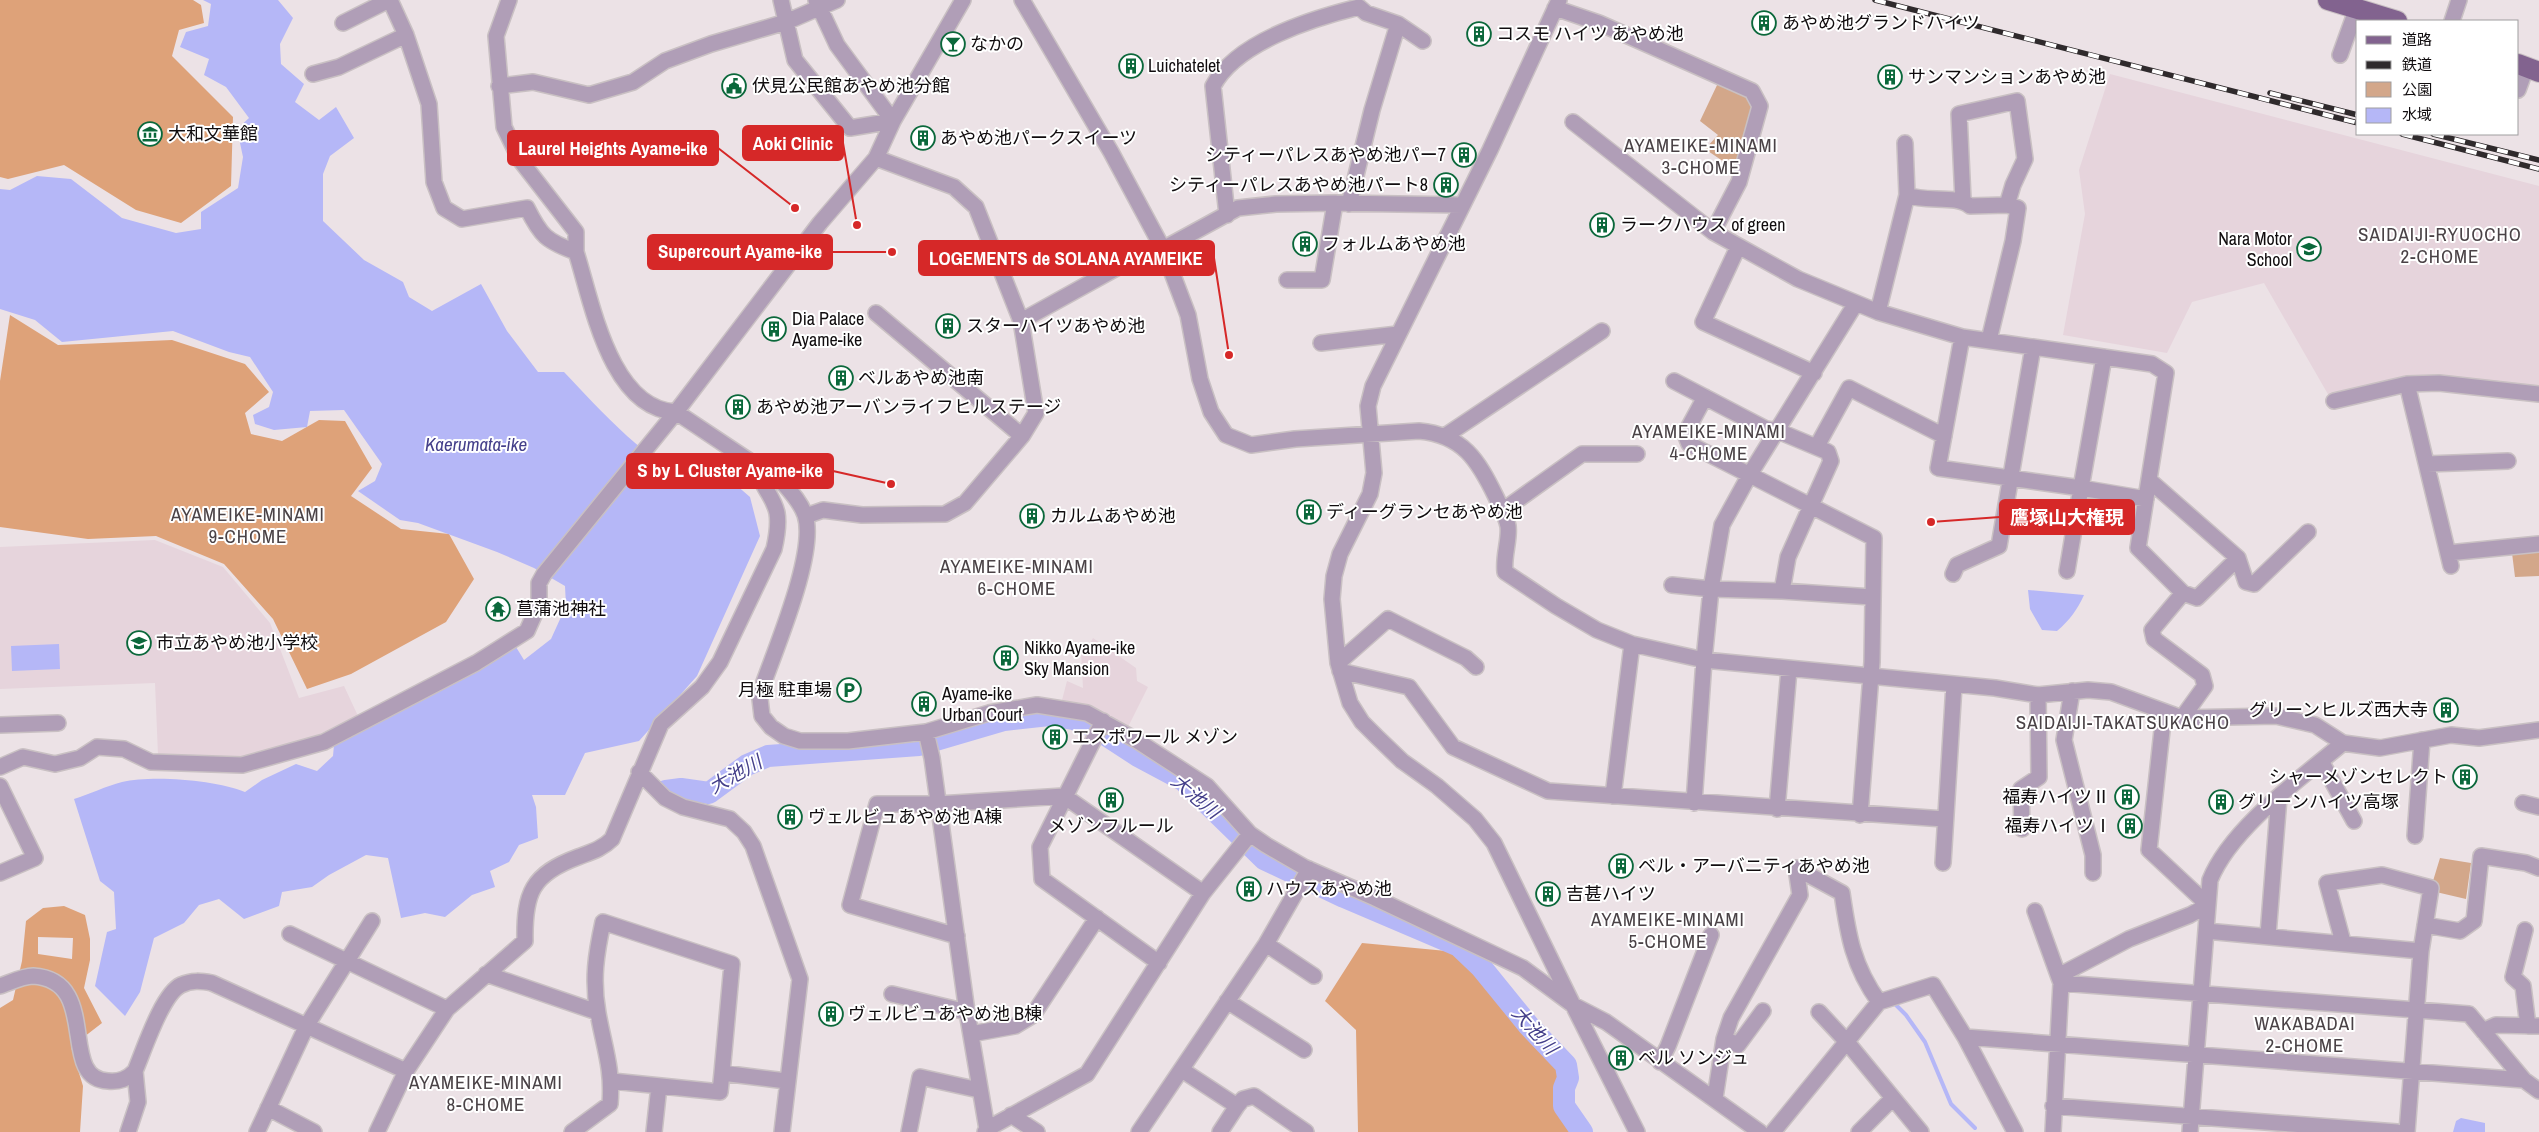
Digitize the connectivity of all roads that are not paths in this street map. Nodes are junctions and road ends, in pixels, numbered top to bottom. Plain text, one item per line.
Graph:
1 (390, 0) edge
2 (509, 0) edge
3 (781, 0) edge
4 (838, 0) edge
5 (964, 0) edge
6 (1022, 0) edge
7 (2328, 0) edge
8 (2459, 0) edge
9 (1361, 3) edge
10 (818, 4) edge
11 (1557, 4) edge
12 (2357, 8) junction
13 (2394, 20) edge
14 (2452, 20) edge
15 (786, 22) junction
16 (343, 23) dead end
17 (1398, 24) junction
18 (406, 35) junction
19 (1423, 41) dead end
20 (2340, 55) dead end
21 (2528, 68) edge
22 (313, 74) dead end
23 (499, 86) junction
24 (2519, 88) edge
25 (893, 121) junction
26 (1573, 122) dead end
27 (1905, 143) dead end
28 (876, 158) junction
29 (1907, 195) junction
30 (1963, 200) junction
31 (553, 202) junction
32 (1342, 203) junction
33 (1462, 205) junction
34 (2007, 205) junction
35 (527, 208) junction
36 (1226, 215) junction
37 (1713, 232) junction
38 (1161, 247) junction
39 (1738, 247) junction
40 (576, 252) junction
41 (1287, 280) dead end
42 (1856, 303) junction
43 (1878, 312) junction
44 (876, 313) dead end
45 (1022, 322) junction
46 (1602, 331) dead end
47 (1398, 334) junction
48 (1962, 337) junction
49 (1989, 340) junction
50 (1321, 343) dead end
51 (2033, 347) junction
52 (2104, 357) junction
53 (1814, 373) junction
54 (1674, 382) dead end
55 (2406, 384) junction
56 (2539, 394) edge
57 (1705, 397) junction
58 (2334, 401) dead end
59 (676, 412) junction
60 (1778, 431) junction
61 (1370, 435) junction
62 (1022, 436) junction
63 (1445, 436) junction
64 (1944, 436) junction
65 (1817, 446) junction
66 (1637, 454) dead end
67 (2508, 461) dead end
68 (2427, 464) junction
69 (758, 465) junction
70 (1750, 474) junction
71 (2011, 479) junction
72 (2149, 480) junction
73 (2081, 488) junction
74 (2146, 499) junction
75 (1811, 504) junction
76 (1502, 511) junction
77 (806, 516) junction
78 (2308, 532) dead end
79 (2539, 544) edge
80 (2238, 558) junction
81 (2067, 571) dead end
82 (1953, 574) dead end
83 (1672, 585) dead end
84 (1711, 590) junction
85 (1782, 591) junction
86 (2183, 593) junction
87 (1872, 597) junction
88 (1632, 644) junction
89 (1704, 660) junction
90 (1339, 667) junction
91 (1476, 667) dead end
92 (1789, 669) junction
93 (1870, 678) junction
94 (1954, 685) junction
95 (2072, 691) junction
96 (2038, 695) junction
97 (2164, 712) junction
98 (2182, 718) junction
99 (1104, 721) junction
100 (58, 724) dead end
101 (0, 725) edge
102 (2539, 730) edge
103 (926, 732) junction
104 (2422, 740) junction
105 (2343, 743) junction
106 (2321, 761) junction
107 (0, 767) edge
108 (639, 772) junction
109 (0, 786) edge
110 (1064, 796) junction
111 (1612, 796) junction
112 (2279, 797) junction
113 (1694, 802) junction
114 (2523, 803) dead end
115 (939, 804) junction
116 (2539, 807) edge
117 (1777, 809) junction
118 (1860, 815) junction
119 (1944, 819) junction
120 (2354, 821) dead end
121 (2022, 829) dead end
122 (1250, 834) junction
123 (2415, 836) dead end
124 (1943, 863) dead end
125 (2539, 868) edge
126 (1309, 869) junction
127 (0, 873) edge
128 (2093, 873) dead end
129 (1203, 893) junction
130 (2208, 905) junction
131 (2035, 911) dead end
132 (1098, 918) junction
133 (372, 921) dead end
134 (2426, 925) junction
135 (2525, 930) dead end
136 (2206, 931) junction
137 (290, 934) dead end
138 (1711, 935) dead end
139 (2268, 935) junction
140 (957, 936) junction
141 (2343, 942) junction
142 (1266, 944) junction
143 (2421, 951) junction
144 (347, 962) junction
145 (1159, 963) junction
146 (486, 974) junction
147 (1314, 976) dead end
148 (2061, 983) junction
149 (0, 986) edge
150 (2201, 993) junction
151 (892, 994) dead end
152 (1227, 1000) junction
153 (1879, 1002) junction
154 (1573, 1005) junction
155 (447, 1009) junction
156 (2417, 1010) junction
157 (1763, 1011) dead end
158 (597, 1012) junction
159 (967, 1012) junction
160 (1819, 1012) dead end
161 (307, 1025) junction
162 (2534, 1026) edge
163 (2483, 1031) junction
164 (971, 1034) junction
165 (1965, 1036) junction
166 (1724, 1039) junction
167 (1847, 1042) junction
168 (2058, 1045) junction
169 (1304, 1050) dead end
170 (2196, 1053) junction
171 (1660, 1062) junction
172 (1182, 1070) junction
173 (135, 1071) junction
174 (406, 1071) junction
175 (2412, 1072) junction
176 (722, 1073) junction
177 (2524, 1080) junction
178 (612, 1081) junction
179 (786, 1081) junction
180 (659, 1086) junction
181 (979, 1090) junction
182 (2539, 1091) edge
183 (1715, 1098) junction
184 (1893, 1098) junction
185 (1237, 1106) junction
186 (2053, 1106) junction
187 (268, 1108) junction
188 (1011, 1114) junction
189 (2192, 1116) junction
190 (986, 1130) edge
191 (128, 1132) edge
192 (257, 1132) edge
193 (314, 1132) edge
194 (377, 1132) edge
195 (572, 1132) edge
196 (654, 1132) edge
197 (782, 1132) edge
198 (908, 1132) edge
199 (1038, 1132) edge
200 (1139, 1132) edge
201 (1220, 1132) edge
202 (1306, 1132) edge
203 (1637, 1132) edge
204 (1760, 1132) edge
205 (1773, 1132) edge
206 (1859, 1132) edge
207 (1921, 1132) edge
208 (2015, 1132) edge
209 (2053, 1132) edge
210 (2190, 1132) edge
211 (2397, 1132) edge
212 (2407, 1132) edge

1 - 16 street
1 - 18 street
2 - 23 street
3 - 15 street
4 - 10 street
5 - 25 street
6 - 38 street
7 - 12 main road
8 - 14 street
9 - 17 street
9 - 36 street
10 - 15 street
10 - 25 street
11 - 33 street
11 - 37 street
12 - 13 main road
12 - 20 street
15 - 23 street
15 - 25 street
17 - 19 street
17 - 32 street
18 - 22 street
18 - 35 street
21 - 24 street
23 - 31 street
25 - 28 street
26 - 37 street
27 - 29 street
28 - 45 street
28 - 59 street
29 - 30 street
29 - 43 street
30 - 34 street
30 - 34 street
31 - 35 street
31 - 40 street
32 - 33 street
32 - 36 street
32 - 41 street
33 - 47 street
34 - 49 street
35 - 40 street
36 - 38 street
37 - 39 street
38 - 45 street
38 - 61 street
39 - 42 street
39 - 53 street
40 - 59 street
42 - 43 street
42 - 53 street
43 - 48 street
44 - 62 street
45 - 62 street
46 - 63 street
47 - 50 street
47 - 61 street
48 - 49 street
48 - 64 street
49 - 51 street
51 - 52 street
51 - 71 street
52 - 72 street
52 - 73 street
53 - 60 street
54 - 57 street
55 - 56 street
55 - 58 street
55 - 68 street
57 - 60 street
57 - 70 street
59 - 69 street
59 - 107 street
60 - 65 street
60 - 70 street
61 - 63 street
61 - 90 street
62 - 77 street
63 - 76 street
64 - 65 street
64 - 71 street
65 - 75 street
66 - 76 street
67 - 68 street
68 - 79 street
69 - 77 street
69 - 108 street
70 - 75 street
70 - 84 street
71 - 73 street
71 - 82 street
72 - 74 street
72 - 80 street
73 - 74 street
73 - 81 street
74 - 86 street
75 - 85 street
75 - 87 street
76 - 88 street
77 - 103 street
78 - 80 street
80 - 86 street
83 - 84 street
84 - 85 street
84 - 89 street
85 - 87 street
86 - 98 street
87 - 93 street
88 - 89 street
88 - 111 street
89 - 92 street
89 - 113 street
90 - 91 street
90 - 111 street
90 - 154 street
92 - 93 street
92 - 117 street
93 - 94 street
93 - 118 street
94 - 96 street
94 - 119 street
95 - 96 street
95 - 97 street
95 - 128 street
96 - 121 street
97 - 98 street
97 - 130 street
98 - 105 street
99 - 103 street
99 - 110 street
99 - 122 street
100 - 101 street
102 - 104 street
103 - 115 street
104 - 105 street
104 - 123 street
105 - 106 street
106 - 112 street
106 - 120 street
108 - 146 street
108 - 179 street
109 - 127 street
110 - 115 street
110 - 129 street
110 - 132 street
111 - 113 street
112 - 130 street
112 - 139 street
113 - 117 street
114 - 116 street
115 - 140 street
115 - 140 street
117 - 118 street
118 - 119 street
119 - 124 street
122 - 126 street
122 - 129 street
125 - 134 street
126 - 142 street
126 - 154 street
129 - 145 street
130 - 136 street
130 - 148 street
131 - 148 street
132 - 145 street
132 - 164 street
133 - 144 street
134 - 141 street
134 - 143 street
135 - 162 street
136 - 139 street
136 - 150 street
137 - 144 street
138 - 171 street
139 - 141 street
140 - 159 street
141 - 143 street
142 - 147 street
142 - 152 street
143 - 156 street
144 - 155 street
144 - 161 street
145 - 188 street
146 - 155 street
146 - 158 street
148 - 150 street
148 - 168 street
149 - 173 street
150 - 156 street
150 - 170 street
151 - 159 street
152 - 169 street
152 - 172 street
153 - 165 street
153 - 166 street
153 - 167 street
154 - 171 street
154 - 203 street
155 - 174 street
156 - 163 street
156 - 175 street
157 - 166 street
158 - 176 street
158 - 178 street
159 - 164 street
160 - 167 street
161 - 173 street
161 - 174 street
161 - 187 street
162 - 163 street
163 - 177 street
164 - 181 street
165 - 168 street
165 - 208 street
166 - 183 street
167 - 184 street
167 - 205 street
168 - 170 street
168 - 186 street
170 - 175 street
170 - 189 street
171 - 183 street
172 - 185 street
172 - 200 street
173 - 191 street
174 - 194 street
175 - 177 street
175 - 212 street
176 - 179 street
176 - 180 street
177 - 182 street
178 - 180 street
178 - 195 street
179 - 197 street
180 - 196 street
181 - 190 street
181 - 198 street
183 - 204 street
184 - 206 street
184 - 207 street
185 - 201 street
185 - 202 street
186 - 189 street
186 - 209 street
187 - 192 street
187 - 193 street
188 - 190 street
188 - 199 street
189 - 210 street
189 - 211 street

